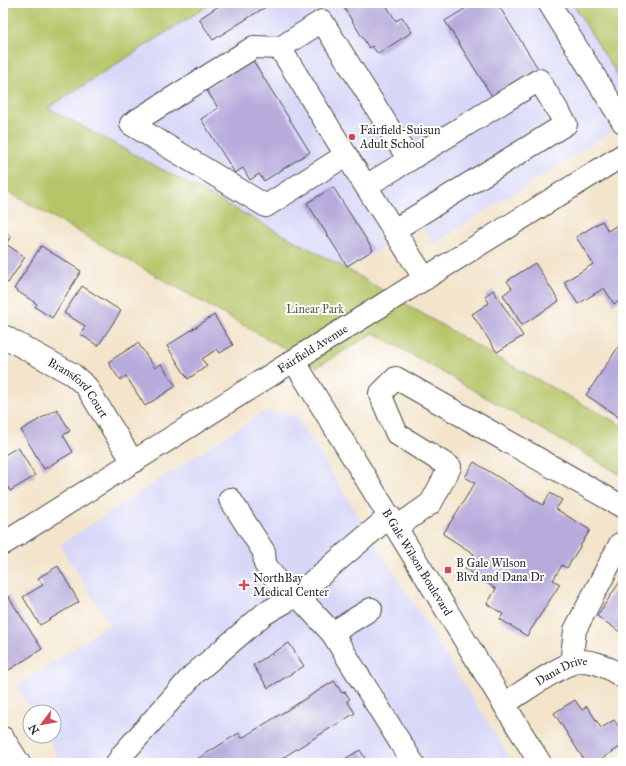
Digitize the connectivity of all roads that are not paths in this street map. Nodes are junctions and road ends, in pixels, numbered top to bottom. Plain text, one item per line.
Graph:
1 (549, 3) edge
2 (280, 48) junction
3 (623, 122) edge
4 (623, 155) edge
5 (346, 156) junction
6 (408, 160) junction
7 (366, 186) junction
8 (394, 230) junction
9 (425, 279) junction
10 (3, 336) edge
11 (294, 361) junction
12 (133, 462) junction
13 (230, 499) dead end
14 (623, 507) edge
15 (393, 521) junction
16 (3, 544) edge
17 (620, 544) dead end
18 (297, 595) junction
19 (371, 608) dead end
20 (332, 633) junction
21 (571, 664) junction
22 (623, 677) edge
23 (504, 704) junction
24 (3, 738) edge
25 (19, 763) edge
26 (117, 763) edge
27 (413, 763) edge
28 (540, 763) edge

1 - 3 street
2 - 5 street
2 - 5 street
2 - 6 street
4 - 9 street, Fairfield Avenue
5 - 7 street
6 - 7 street
6 - 8 street
7 - 8 street
8 - 9 street
9 - 11 street, Fairfield Avenue
10 - 12 street, Bransford Court
11 - 12 street, Fairfield Avenue
11 - 15 street, B Gale Wilson Boulevard
12 - 16 street, Fairfield Avenue
13 - 18 street
14 - 15 street
15 - 18 street
15 - 23 street, B Gale Wilson Boulevard
17 - 21 street
18 - 20 street
18 - 26 street
19 - 20 street
20 - 27 street
21 - 22 street, Dana Drive
21 - 23 street, Dana Drive
23 - 28 street, B Gale Wilson Boulevard
24 - 25 street

